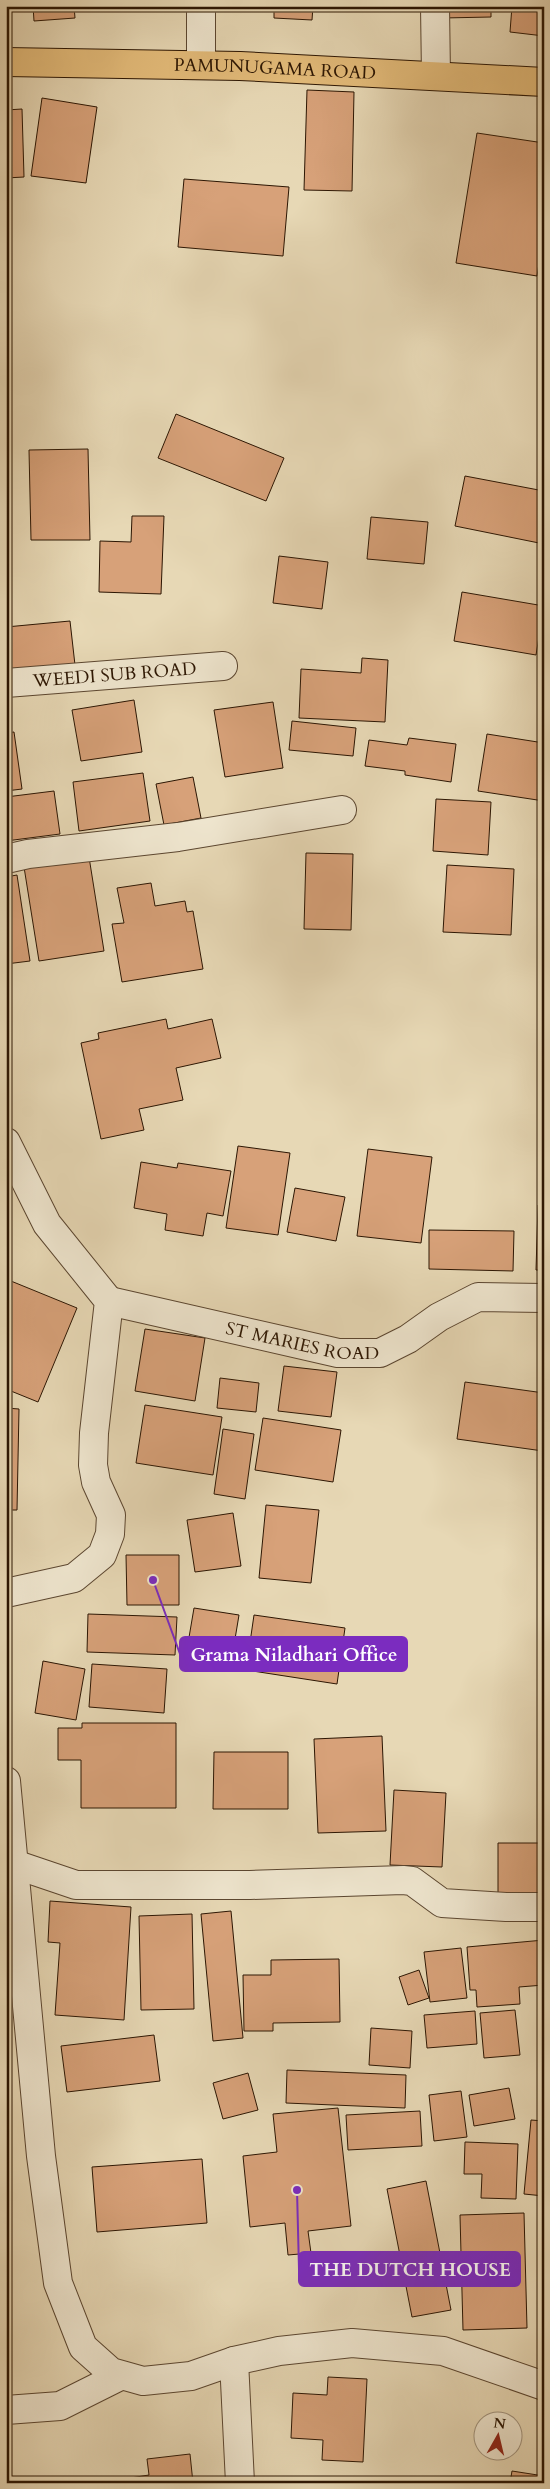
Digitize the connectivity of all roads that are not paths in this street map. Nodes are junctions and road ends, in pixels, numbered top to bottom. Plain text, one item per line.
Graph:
1 (201, 6) edge
2 (435, 6) edge
3 (6, 62) edge
4 (201, 65) junction
5 (436, 76) junction
6 (544, 82) edge
7 (223, 666) dead end
8 (6, 683) edge
9 (342, 810) dead end
10 (6, 859) edge
11 (6, 1142) edge
12 (544, 1298) edge
13 (109, 1301) junction
14 (6, 1593) edge
15 (6, 1781) edge
16 (12, 1871) edge
17 (544, 1907) edge
18 (234, 2361) junction
19 (120, 2376) junction
20 (544, 2386) edge
21 (6, 2410) edge
22 (240, 2483) edge

1 - 4 street
2 - 5 street
3 - 4 main road, PAMUNUGAMA ROAD
4 - 5 main road, PAMUNUGAMA ROAD
5 - 6 main road, PAMUNUGAMA ROAD
7 - 8 street, WEEDI SUB ROAD
9 - 10 street
11 - 13 street
12 - 13 street, ST MARIES ROAD
13 - 14 street
15 - 16 street
16 - 17 street
16 - 19 street
18 - 19 street
18 - 20 street
18 - 22 street
19 - 21 street

